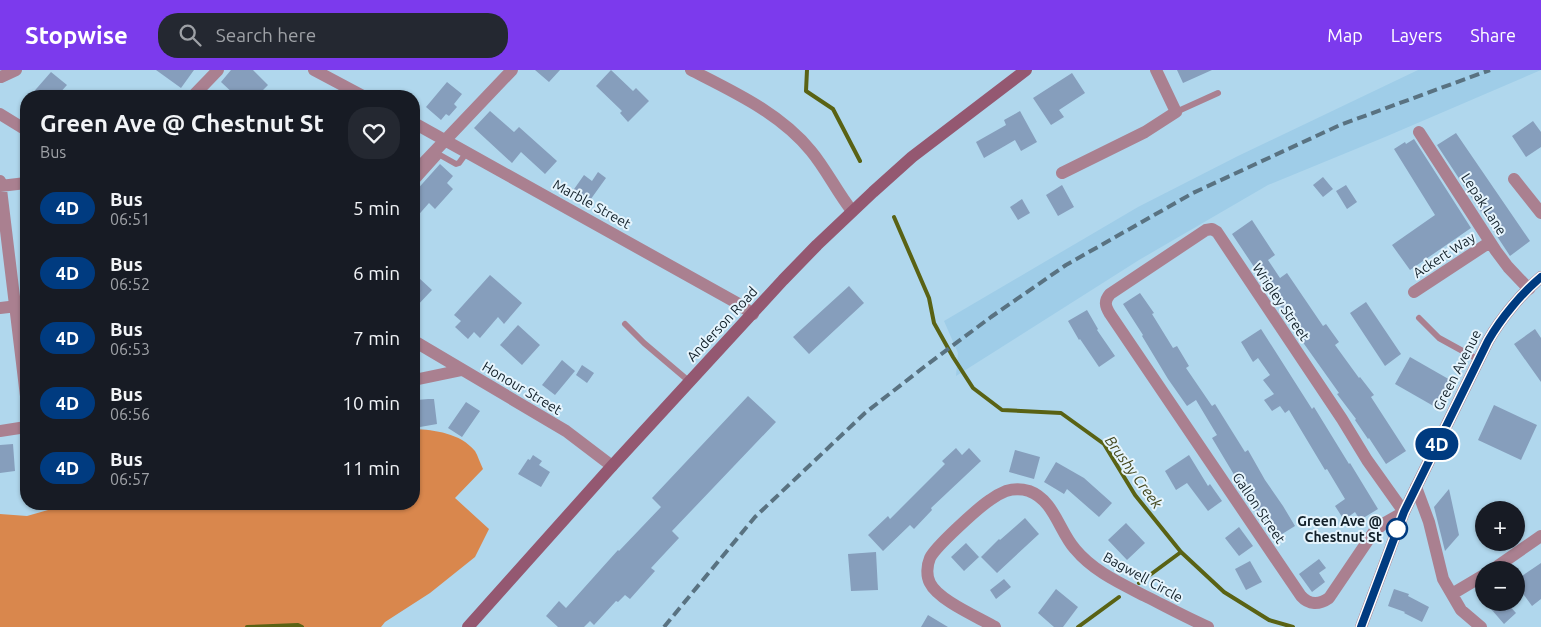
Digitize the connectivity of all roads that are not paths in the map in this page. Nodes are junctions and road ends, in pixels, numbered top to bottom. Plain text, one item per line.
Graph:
1 (1, 70) edge
2 (16, 70) edge
3 (218, 70) edge
4 (314, 70) edge
5 (512, 70) edge
6 (691, 70) edge
7 (1026, 70) edge
8 (1156, 70) edge
9 (0, 78) edge
10 (198, 90) edge
11 (352, 90) edge
12 (1218, 93) dead end
13 (1176, 112) junction
14 (0, 114) edge
15 (20, 126) edge
16 (420, 126) edge
17 (1419, 132) dead end
18 (446, 140) junction
19 (467, 152) junction
20 (437, 153) junction
21 (420, 168) edge
22 (1062, 173) dead end
23 (420, 176) edge
24 (1514, 179) dead end
25 (0, 181) edge
26 (20, 184) edge
27 (0, 186) edge
28 (852, 211) junction
29 (1541, 212) edge
30 (1490, 242) junction
31 (1541, 276) edge
32 (1529, 289) junction
33 (1414, 292) dead end
34 (20, 300) edge
35 (20, 306) edge
36 (0, 308) edge
37 (753, 314) junction
38 (1110, 314) joint
39 (1419, 318) dead end
40 (625, 324) dead end
41 (420, 345) edge
42 (1479, 360) junction
43 (462, 370) junction
44 (420, 379) edge
45 (690, 382) junction
46 (20, 428) edge
47 (0, 431) edge
48 (612, 466) junction
49 (1416, 487) junction
50 (1404, 512) junction
51 (1541, 536) edge
52 (1505, 561) edge
53 (1475, 580) edge
54 (1452, 594) junction
55 (468, 627) edge
56 (995, 627) edge
57 (1208, 627) edge
58 (1361, 627) edge
59 (1481, 627) edge

1 - 9 street
2 - 9 street
3 - 10 street
4 - 11 street
5 - 18 street
6 - 28 street
7 - 28 main road, Anderson Road
8 - 13 street
12 - 13 lane
13 - 22 street
14 - 15 street
16 - 18 street, Marble Street
17 - 30 street, Lepak Lane
18 - 19 street, Marble Street
18 - 20 street
19 - 20 lane
19 - 37 street, Marble Street
20 - 21 street
20 - 23 lane
24 - 29 street
25 - 27 street
26 - 27 street
27 - 34 street
28 - 37 main road, Anderson Road
30 - 32 street, Lepak Lane
30 - 33 street, Ackert Way
31 - 32 street, Green Avenue
32 - 42 street, Green Avenue
35 - 36 street
37 - 45 main road, Anderson Road
38 - 50 street, Wrigley Street
38 - 50 street, Gallon Street
39 - 42 lane
40 - 45 lane
41 - 43 street, Honour Street
42 - 49 street, Green Avenue
43 - 44 street
43 - 48 street, Honour Street
45 - 48 main road, Anderson Road
46 - 47 street
48 - 55 main road, Anderson Road
49 - 50 street, Green Avenue
49 - 54 street
50 - 58 street, Green Avenue
51 - 52 street
53 - 54 street
54 - 59 street
56 - 57 street, Bagwell Circle

